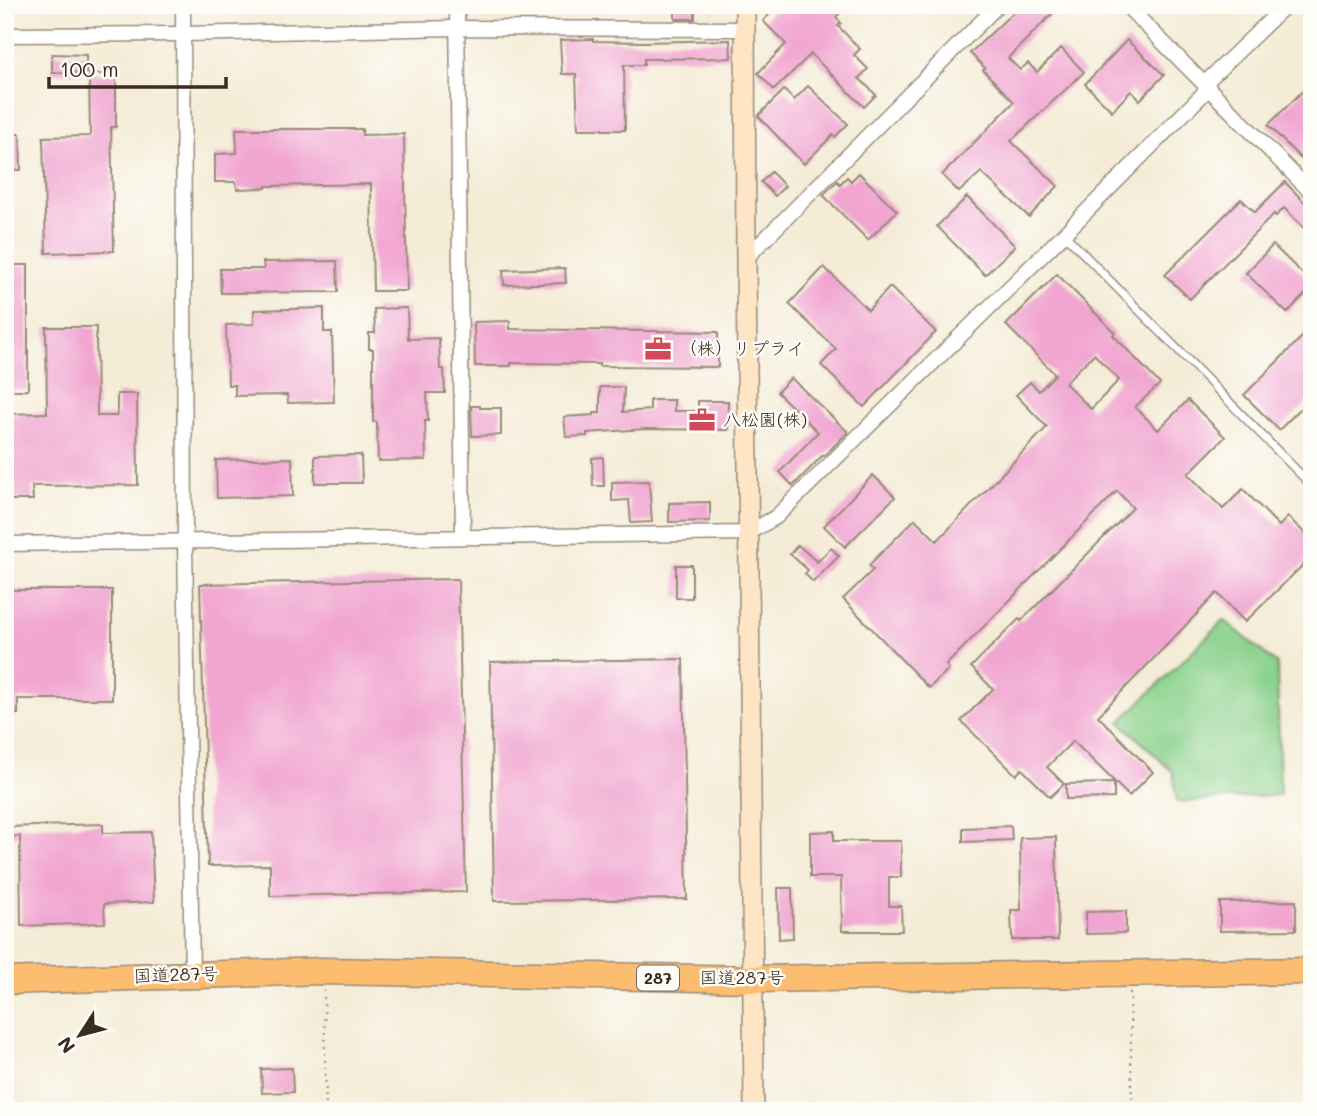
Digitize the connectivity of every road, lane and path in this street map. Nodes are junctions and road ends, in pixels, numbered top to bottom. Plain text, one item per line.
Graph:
1 (183, 5) edge
2 (457, 5) edge
3 (745, 5) edge
4 (998, 5) edge
5 (1126, 5) edge
6 (1286, 5) edge
7 (457, 28) junction
8 (746, 29) junction
9 (184, 34) junction
10 (5, 35) edge
11 (1206, 86) junction
12 (1312, 193) edge
13 (1064, 234) junction
14 (746, 258) junction
15 (1312, 486) edge
16 (748, 533) junction
17 (463, 536) junction
18 (185, 541) junction
19 (5, 544) edge
20 (324, 971) junction
21 (1312, 971) edge
22 (192, 974) junction
23 (1129, 974) junction
24 (753, 979) junction
25 (5, 981) edge
26 (326, 1111) edge
27 (754, 1111) edge
28 (1132, 1111) edge

1 - 9 street
2 - 7 street
3 - 8 street
4 - 14 street
5 - 11 street
6 - 11 street
7 - 8 street
7 - 9 street
7 - 17 street
8 - 14 street
9 - 10 street
9 - 18 street
11 - 12 street
11 - 13 street
13 - 15 lane
13 - 16 street
14 - 16 street
16 - 17 street
16 - 24 street
17 - 18 street
18 - 19 street
18 - 22 street
20 - 22 highway, 国道287号 / 287
20 - 24 highway, 国道287号 / 287
20 - 26 path
21 - 23 highway, 国道287号 / 287
22 - 25 highway, 国道287号 / 287
23 - 24 highway, 国道287号 / 287
23 - 28 path
24 - 27 street

